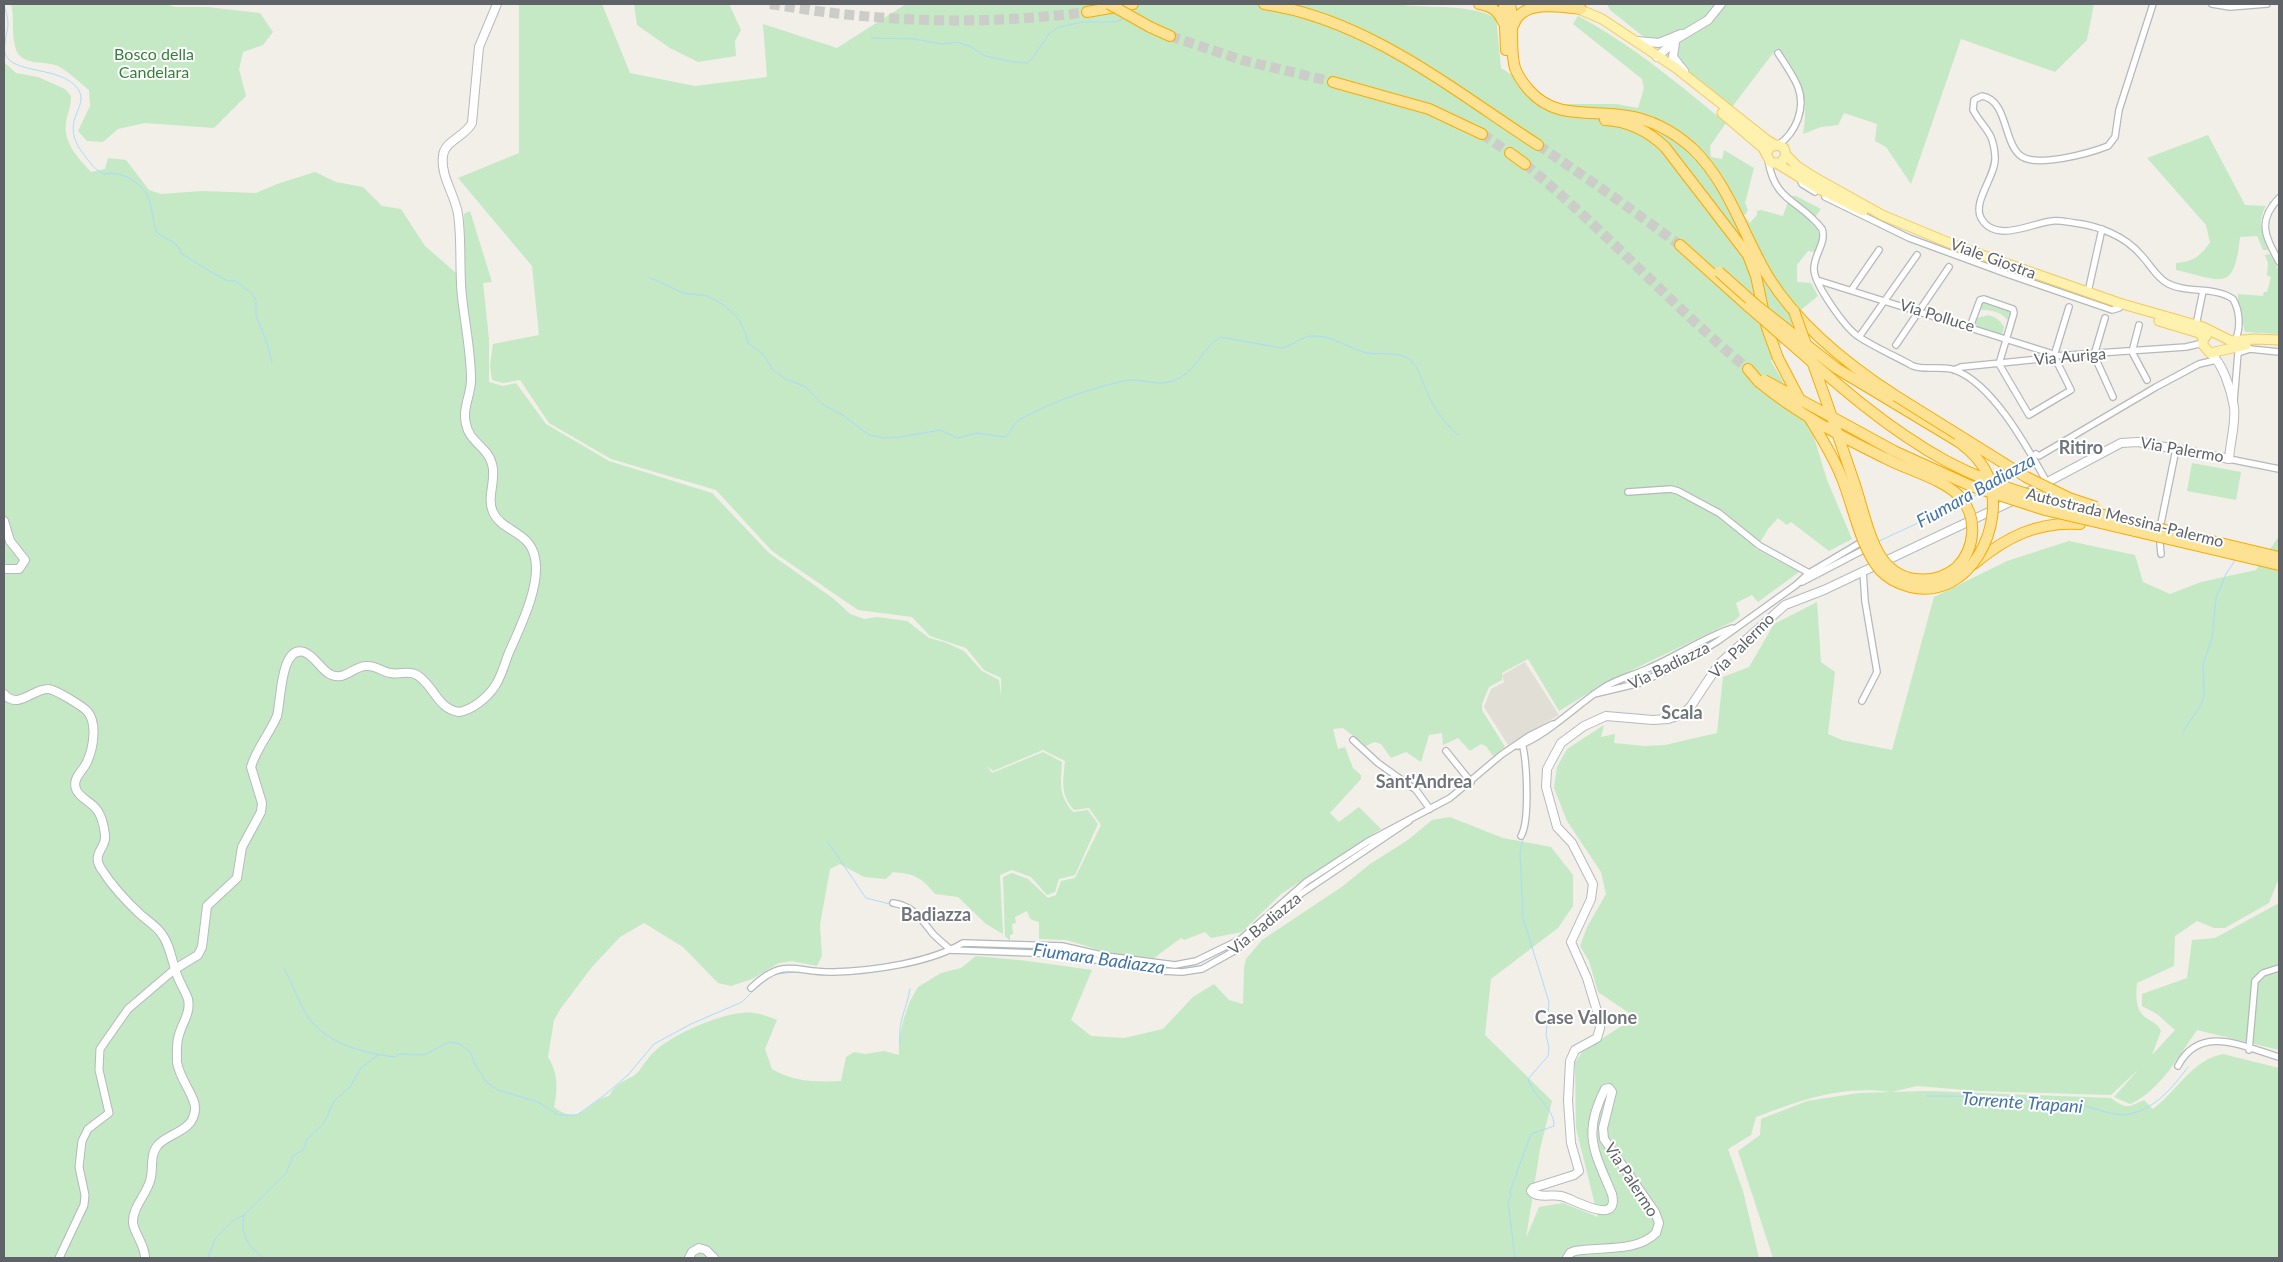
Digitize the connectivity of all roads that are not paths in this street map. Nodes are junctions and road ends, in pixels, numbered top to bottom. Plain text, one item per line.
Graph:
1 (497, 4) edge
2 (1109, 4) edge
3 (1129, 4) edge
4 (1264, 4) edge
5 (1478, 4) edge
6 (1504, 4) edge
7 (1510, 4) edge
8 (1565, 4) edge
9 (1722, 4) edge
10 (2153, 4) edge
11 (2212, 4) edge
12 (2268, 4) edge
13 (1581, 9) junction
14 (1087, 12) tunnel mouth
15 (1509, 27) junction
16 (1692, 29) junction
17 (1170, 36) tunnel mouth
18 (1635, 41) junction
19 (1666, 41) junction
20 (1675, 42) junction
21 (1778, 53) dead end
22 (1657, 57) junction
23 (1333, 82) tunnel mouth
24 (1697, 85) junction
25 (1591, 117) junction
26 (1482, 134) tunnel mouth
27 (1790, 136) junction
28 (1538, 145) tunnel mouth
29 (1776, 145) junction
30 (1786, 153) junction
31 (1510, 154) tunnel mouth
32 (1767, 157) junction
33 (1525, 164) tunnel mouth
34 (1777, 164) junction
35 (1770, 175) junction
36 (2279, 198) edge
37 (2102, 229) junction
38 (1682, 247) tunnel mouth
39 (1880, 250) dead end
40 (1917, 255) dead end
41 (2279, 262) edge
42 (1949, 267) dead end
43 (1720, 276) junction
44 (1817, 280) junction
45 (1852, 289) junction
46 (2203, 291) junction
47 (2088, 292) junction
48 (1884, 300) junction
49 (2069, 307) dead end
50 (1919, 311) junction
51 (1794, 312) junction
52 (2105, 318) dead end
53 (2196, 325) junction
54 (2139, 326) dead end
55 (1970, 327) junction
56 (2217, 335) junction
57 (1859, 337) junction
58 (2006, 339) junction
59 (2234, 340) junction
60 (2279, 340) edge
61 (1896, 345) dead end
62 (2279, 346) edge
63 (2186, 347) junction
64 (2214, 351) junction
65 (2132, 352) junction
66 (2279, 352) edge
67 (2094, 355) junction
68 (2054, 356) junction
69 (1998, 364) junction
70 (1748, 369) tunnel mouth
71 (1954, 370) junction
72 (1760, 380) junction
73 (2147, 380) dead end
74 (2114, 397) dead end
75 (2234, 408) junction
76 (2176, 449) junction
77 (2034, 455) junction
78 (2228, 458) junction
79 (2279, 469) edge
80 (2048, 484) junction
81 (1628, 492) dead end
82 (4, 521) edge
83 (1870, 545) junction
84 (2279, 550) edge
85 (2161, 554) dead end
86 (2279, 557) edge
87 (1879, 563) junction
88 (2279, 566) edge
89 (4, 569) edge
90 (1968, 569) junction
91 (1861, 572) junction
92 (2279, 572) edge
93 (1809, 573) junction
94 (1796, 585) junction
95 (1780, 596) junction
96 (1772, 602) junction
97 (1787, 605) junction
98 (1779, 610) junction
99 (1738, 626) junction
100 (4, 694) edge
101 (1594, 694) junction
102 (1862, 701) dead end
103 (1353, 740) dead end
104 (1522, 743) junction
105 (1446, 752) dead end
106 (1471, 782) junction
107 (1430, 809) junction
108 (1412, 819) junction
109 (1521, 836) dead end
110 (893, 903) dead end
111 (1232, 944) junction
112 (951, 950) junction
113 (1236, 950) junction
114 (2279, 968) edge
115 (175, 969) junction
116 (751, 988) dead end
117 (2249, 1049) junction
118 (2279, 1058) edge
119 (2178, 1066) dead end
120 (59, 1258) edge
121 (145, 1258) edge
122 (690, 1258) edge
123 (714, 1258) edge
124 (1567, 1258) edge

1 - 115 main road
2 - 17 highway, bridge
3 - 14 highway
4 - 28 highway
5 - 15 highway
6 - 15 highway
7 - 15 highway
8 - 13 main road
9 - 16 main road
10 - 37 street
11 - 12 street
13 - 15 highway
13 - 18 main road
15 - 25 highway
16 - 19 main road
16 - 20 main road
18 - 19 main road
18 - 22 main road
19 - 22 main road
20 - 22 main road
20 - 24 main road
21 - 27 street
22 - 24 main road
22 - 32 main road
23 - 26 highway
24 - 29 main road
25 - 51 highway
25 - 90 highway, bridge
27 - 29 street
27 - 30 street
29 - 30 main road
29 - 32 main road
30 - 34 main road
30 - 47 main road, Viale Giostra
31 - 33 highway
32 - 34 main road
32 - 35 street
34 - 35 street
34 - 64 main road, Viale Giostra
35 - 44 street
36 - 41 street
37 - 46 street
37 - 47 street
38 - 43 highway
39 - 45 street
40 - 48 street
42 - 50 street
43 - 86 highway, Autostrada Messina-Palermo, bridge
43 - 90 highway, bridge
44 - 45 street, Via Polluce
44 - 57 street
45 - 48 street, Via Polluce
46 - 53 street
46 - 59 street
47 - 53 main road, Viale Giostra
48 - 50 street, Via Polluce
48 - 57 street
49 - 68 street
50 - 55 street, Via Polluce
50 - 61 street
51 - 72 highway, bridge
51 - 84 highway, bridge
52 - 67 street
53 - 56 main road, Viale Giostra
54 - 65 street
55 - 58 street, Via Polluce
55 - 58 street
56 - 59 main road, Viale Giostra
56 - 64 main road
56 - 64 main road
57 - 71 street
58 - 68 street, Via Polluce
58 - 69 street
59 - 60 main road, Viale Giostra
62 - 64 main road
63 - 64 street
63 - 64 street
63 - 65 street, Via Auriga
64 - 75 main road
64 - 77 street
65 - 67 street, Via Auriga
65 - 73 street
66 - 75 street
67 - 68 street, Via Auriga
67 - 74 street
68 - 69 street, Via Auriga
68 - 69 street
69 - 71 street, Via Auriga
70 - 72 highway, Autostrada Messina-Palermo
71 - 77 street
72 - 88 highway, Autostrada Messina-Palermo, bridge
75 - 78 main road
76 - 78 main road, Via Palermo
76 - 80 main road, Via Palermo
76 - 85 street
77 - 80 street
78 - 79 street, Via Palermo
80 - 87 main road, Via Palermo
81 - 93 street
82 - 89 main road
83 - 87 street
83 - 93 street, Via Badiazza
83 - 94 street, Via Badiazza
87 - 91 main road, Via Palermo
90 - 92 highway, bridge
91 - 97 main road, Via Palermo
91 - 102 street
93 - 94 street, Via Badiazza
94 - 95 street, Via Badiazza
95 - 96 street, Via Badiazza
95 - 97 street
96 - 98 street
96 - 99 street, Via Badiazza
97 - 98 main road, Via Palermo
98 - 124 main road, Via Palermo
99 - 101 street, Via Badiazza
99 - 101 street, Via Badiazza
100 - 115 main road
101 - 104 street, Via Badiazza
103 - 107 street
104 - 106 street, Via Badiazza
104 - 109 street
105 - 106 street
106 - 107 street, Via Badiazza
107 - 108 street, Via Badiazza
108 - 111 street, Via Badiazza
108 - 113 street, Via Badiazza
110 - 112 street
111 - 112 street, Via Badiazza
111 - 113 street
112 - 113 street, Via Badiazza
112 - 116 street, Via Badiazza
114 - 117 street
115 - 120 street
115 - 121 main road
117 - 118 street
117 - 119 street
122 - 123 main road

